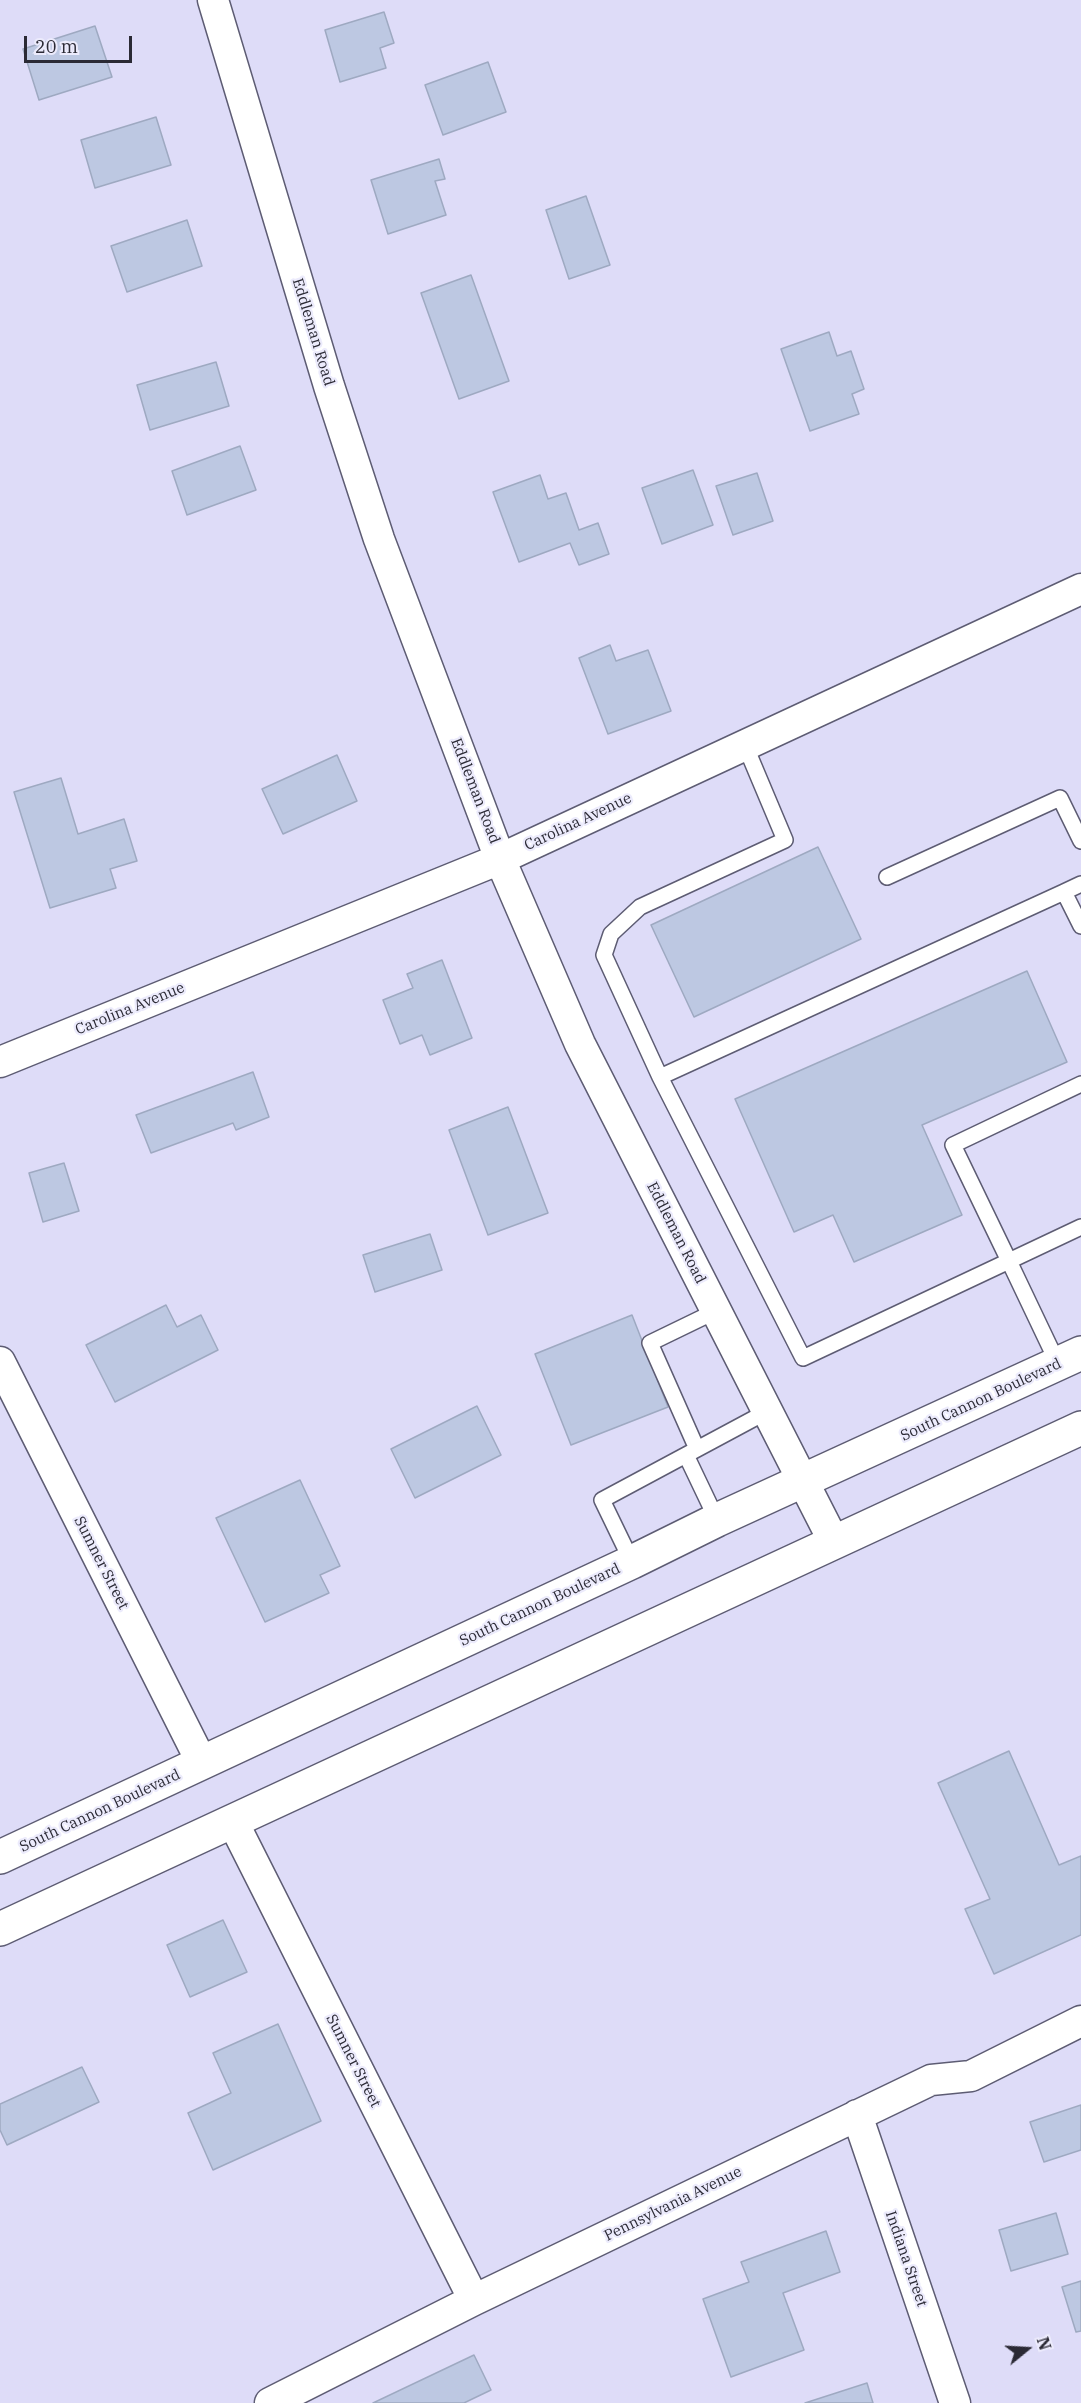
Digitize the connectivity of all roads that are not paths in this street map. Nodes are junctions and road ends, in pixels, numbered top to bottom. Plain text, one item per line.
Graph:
1 (213, 0) edge
2 (1081, 589) edge
3 (745, 746) junction
4 (1081, 841) edge
5 (500, 859) junction
6 (886, 877) dead end
7 (1081, 884) edge
8 (1064, 891) junction
9 (1081, 926) edge
10 (0, 1062) edge
11 (660, 1077) junction
12 (1081, 1084) edge
13 (1081, 1227) edge
14 (1009, 1261) junction
15 (716, 1311) junction
16 (1070, 1359) edge
17 (0, 1362) edge
18 (768, 1411) junction
19 (1081, 1428) edge
20 (691, 1452) junction
21 (803, 1482) junction
22 (717, 1520) junction
23 (834, 1542) junction
24 (632, 1562) junction
25 (202, 1763) junction
26 (233, 1822) junction
27 (0, 1857) edge
28 (0, 1929) edge
29 (1081, 2021) edge
30 (856, 2115) junction
31 (474, 2300) junction
32 (284, 2400) edge
33 (955, 2403) edge

1 - 5 street, Eddleman Road
2 - 3 street, Carolina Avenue
3 - 5 street, Carolina Avenue
3 - 11 lane
4 - 6 lane
5 - 10 street, Carolina Avenue
5 - 15 street, Eddleman Road
7 - 8 lane
8 - 9 lane
8 - 11 lane
11 - 14 lane
12 - 14 lane
13 - 14 lane
14 - 16 lane
15 - 18 street, Eddleman Road
15 - 20 lane
16 - 21 main road, South Cannon Boulevard
17 - 25 street, Sumner Street
18 - 20 lane
18 - 21 street, Eddleman Road
19 - 23 main road
20 - 22 lane
20 - 24 lane
21 - 22 main road, South Cannon Boulevard
21 - 23 street, Eddleman Road
22 - 24 main road, South Cannon Boulevard
23 - 26 main road
24 - 25 main road, South Cannon Boulevard
25 - 27 main road, South Cannon Boulevard
26 - 28 main road
26 - 31 street, Sumner Street
29 - 30 street, Pennsylvania Avenue
30 - 31 street, Pennsylvania Avenue
30 - 33 street, Indiana Street
31 - 32 street, Pennsylvania Avenue

